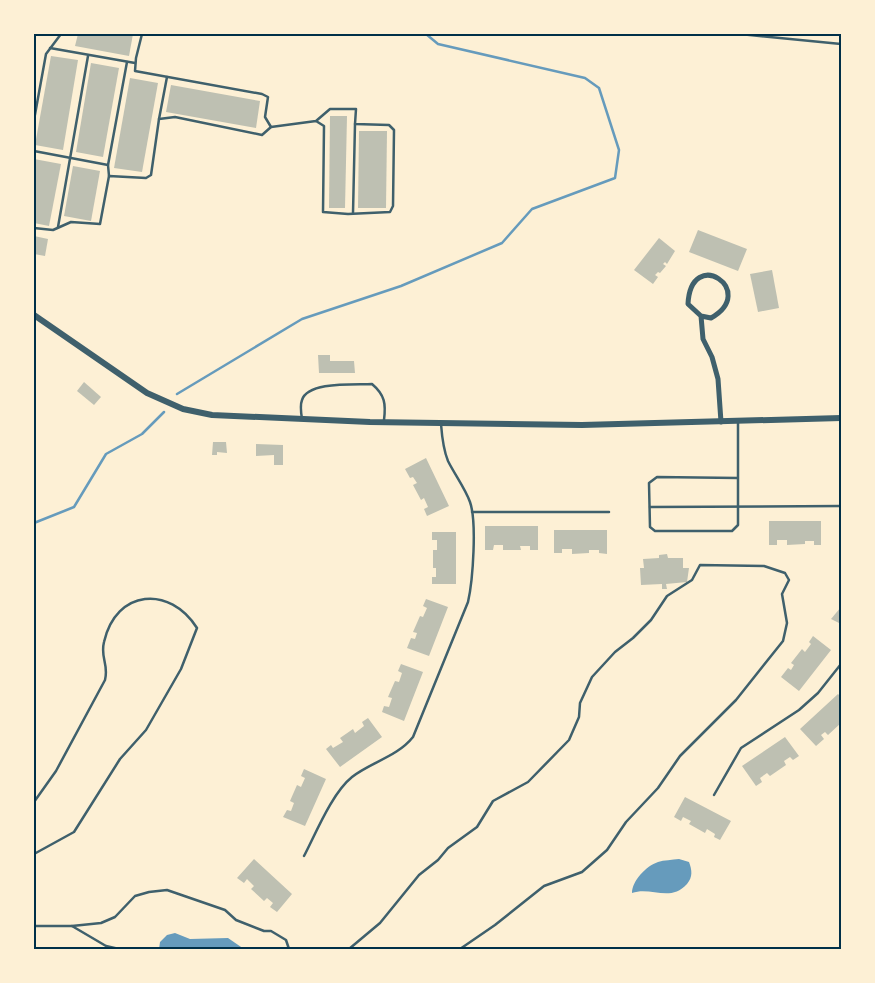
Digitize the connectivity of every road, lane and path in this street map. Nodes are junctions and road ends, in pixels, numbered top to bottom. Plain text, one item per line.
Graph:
1 (61, 34) edge
2 (142, 34) edge
3 (740, 34) edge
4 (841, 44) edge
5 (50, 48) junction
6 (88, 56) junction
7 (127, 62) junction
8 (136, 63) junction
9 (167, 77) junction
10 (160, 119) junction
11 (34, 120) edge
12 (316, 121) junction
13 (354, 124) junction
14 (271, 127) junction
15 (34, 151) edge
16 (70, 158) junction
17 (108, 165) junction
18 (109, 176) junction
19 (353, 214) junction
20 (58, 227) junction
21 (34, 228) edge
22 (34, 315) edge
23 (701, 316) junction
24 (841, 418) edge
25 (302, 420) junction
26 (384, 422) junction
27 (441, 422) junction
28 (721, 422) junction
29 (738, 422) junction
30 (738, 478) junction
31 (738, 505) junction
32 (841, 506) edge
33 (650, 507) junction
34 (472, 512) junction
35 (609, 512) dead end
36 (841, 664) edge
37 (714, 795) dead end
38 (34, 802) edge
39 (34, 854) edge
40 (304, 856) dead end
41 (34, 926) edge
42 (72, 926) junction
43 (119, 949) edge
44 (289, 949) edge
45 (349, 949) edge
46 (460, 949) edge

1 - 5 lane
2 - 8 lane
3 - 4 lane
5 - 6 lane
5 - 11 lane
6 - 7 lane
6 - 16 lane
7 - 8 lane
7 - 17 lane
8 - 9 lane
9 - 10 lane
9 - 14 lane
10 - 14 lane
10 - 18 lane
12 - 13 lane
12 - 14 lane
12 - 19 lane
13 - 19 lane
13 - 19 lane
15 - 16 lane
16 - 17 lane
16 - 20 lane
17 - 18 lane
18 - 20 lane
20 - 21 lane
22 - 25 street
23 - 23 street
23 - 28 street
24 - 29 street
25 - 26 street
25 - 26 lane
26 - 27 street
27 - 28 street
27 - 34 lane
28 - 29 street
29 - 30 lane
30 - 31 lane
30 - 33 lane
31 - 32 lane
31 - 33 lane
31 - 33 lane
34 - 35 lane
34 - 40 lane
36 - 37 lane
38 - 39 lane
41 - 42 lane
42 - 43 lane
42 - 44 lane
45 - 46 lane

